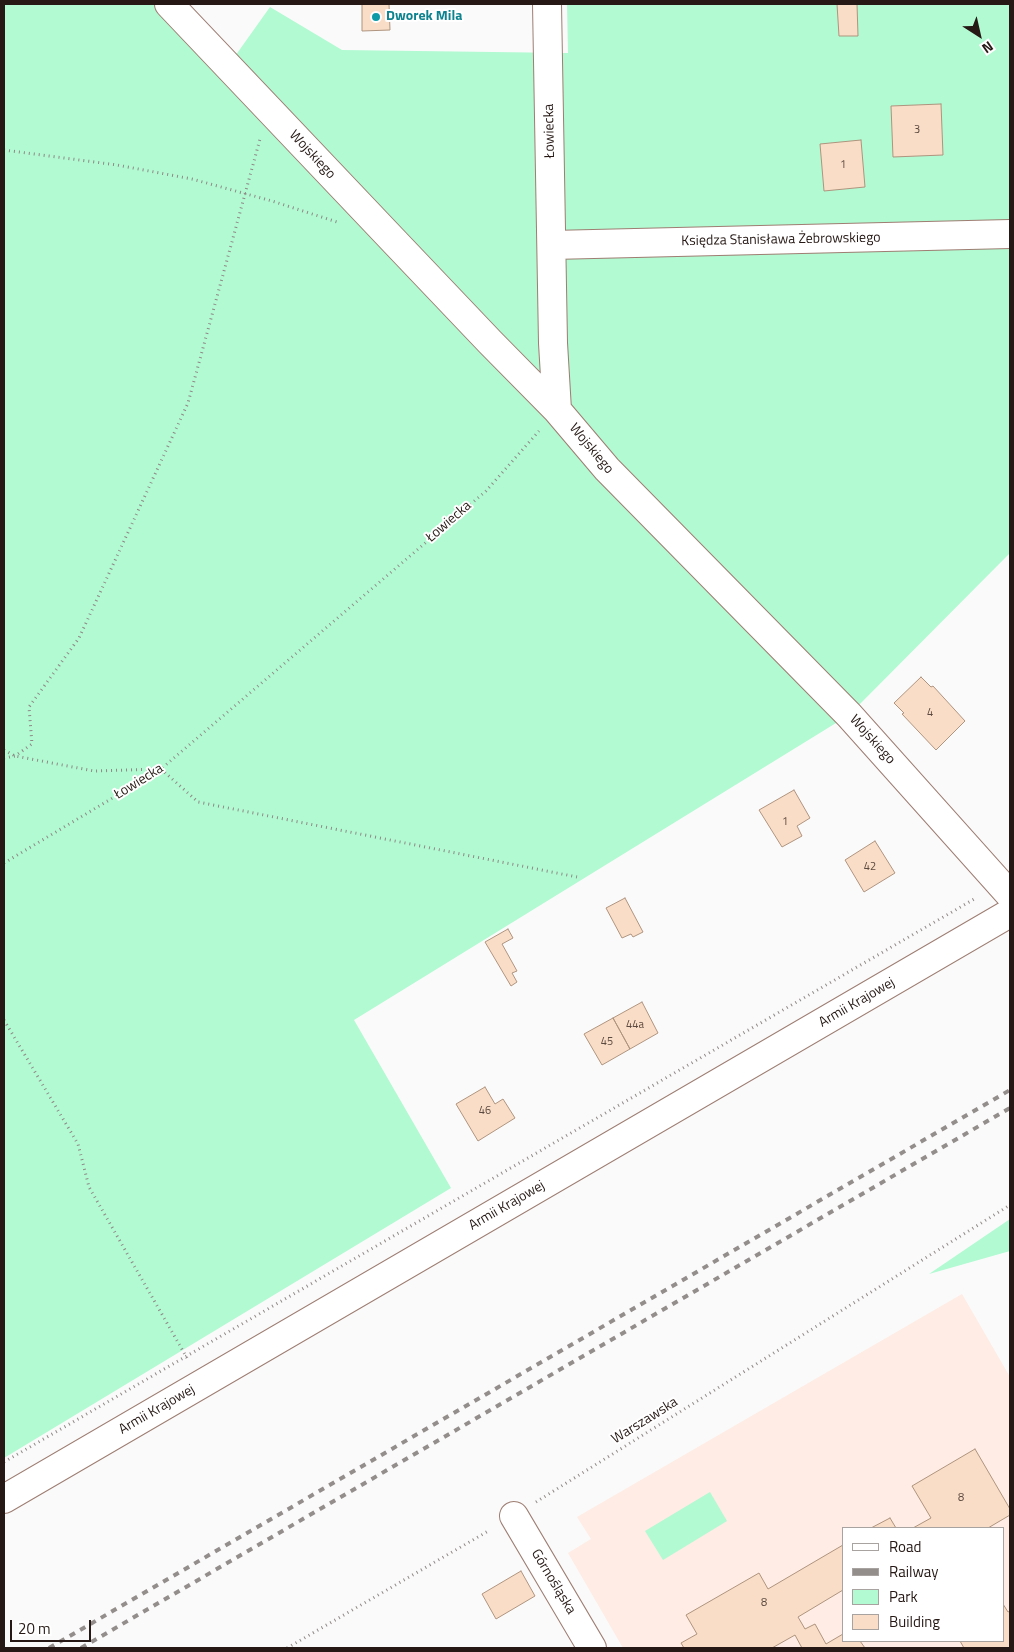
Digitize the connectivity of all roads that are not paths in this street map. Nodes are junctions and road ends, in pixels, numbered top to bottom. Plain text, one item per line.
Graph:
1 (169, 4) edge
2 (547, 4) edge
3 (1010, 234) edge
4 (552, 245) junction
5 (558, 410) junction
6 (1005, 890) edge
7 (1010, 913) edge
8 (4, 1499) edge
9 (514, 1516) road end
10 (592, 1648) edge

1 - 5 street, Wojskiego
2 - 4 street, Łowiecka
3 - 4 street, Księdza Stanisława Żebrowskiego
4 - 5 street, Łowiecka
5 - 6 street, Wojskiego
7 - 8 street, Armii Krajowej
9 - 10 street, Górnośląska

